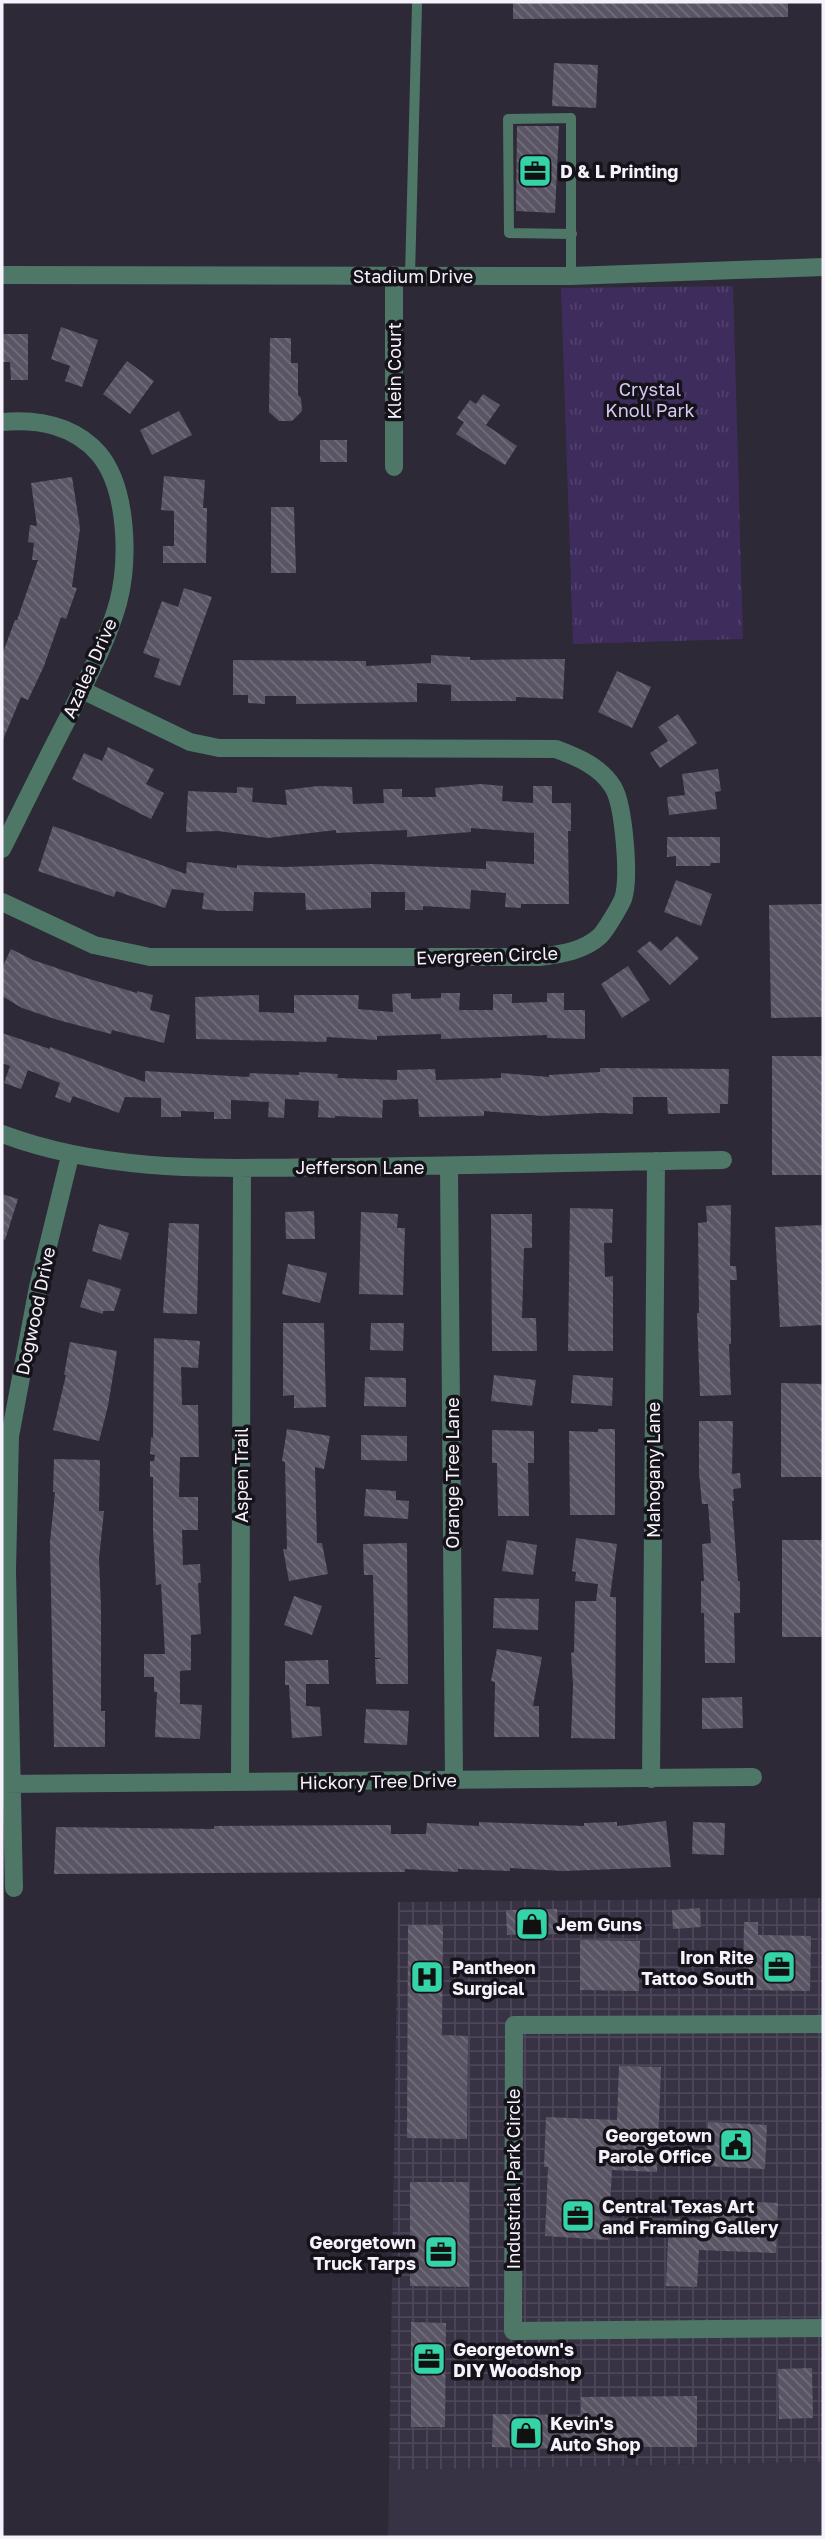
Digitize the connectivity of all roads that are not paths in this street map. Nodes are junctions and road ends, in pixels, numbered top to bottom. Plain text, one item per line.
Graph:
1 (417, 5) dead end
2 (572, 233) junction
3 (823, 267) edge
4 (2, 275) edge
5 (402, 276) junction
6 (571, 276) junction
7 (4, 422) edge
8 (394, 467) dead end
9 (82, 690) junction
10 (2, 849) edge
11 (2, 902) edge
12 (2, 1134) edge
13 (70, 1156) junction
14 (723, 1160) dead end
15 (656, 1161) junction
16 (449, 1167) junction
17 (242, 1168) junction
18 (6, 1435) edge
19 (753, 1777) dead end
20 (651, 1779) junction
21 (454, 1780) junction
22 (240, 1782) junction
23 (6, 1784) edge
24 (14, 1888) dead end
25 (823, 2024) edge
26 (823, 2329) edge

1 - 5 lane
2 - 2 lane
2 - 6 lane
3 - 6 street, Stadium Drive
4 - 5 street, Stadium Drive
5 - 6 street, Stadium Drive
5 - 8 street, Klein Court
7 - 9 street, Azalea Drive
9 - 10 street, Azalea Drive
9 - 11 street, Evergreen Circle
12 - 13 street, Jefferson Lane
13 - 17 street, Jefferson Lane
13 - 18 street, Dogwood Drive
14 - 15 street, Jefferson Lane
15 - 16 street, Jefferson Lane
15 - 20 street, Mahogany Lane
16 - 17 street, Jefferson Lane
16 - 21 street, Orange Tree Lane
17 - 22 street, Aspen Trail
18 - 23 street, Dogwood Drive
19 - 20 street, Hickory Tree Drive
20 - 21 street, Hickory Tree Drive
21 - 22 street, Hickory Tree Drive
22 - 23 street, Hickory Tree Drive
23 - 24 street, Dogwood Drive
25 - 26 street, Industrial Park Circle

